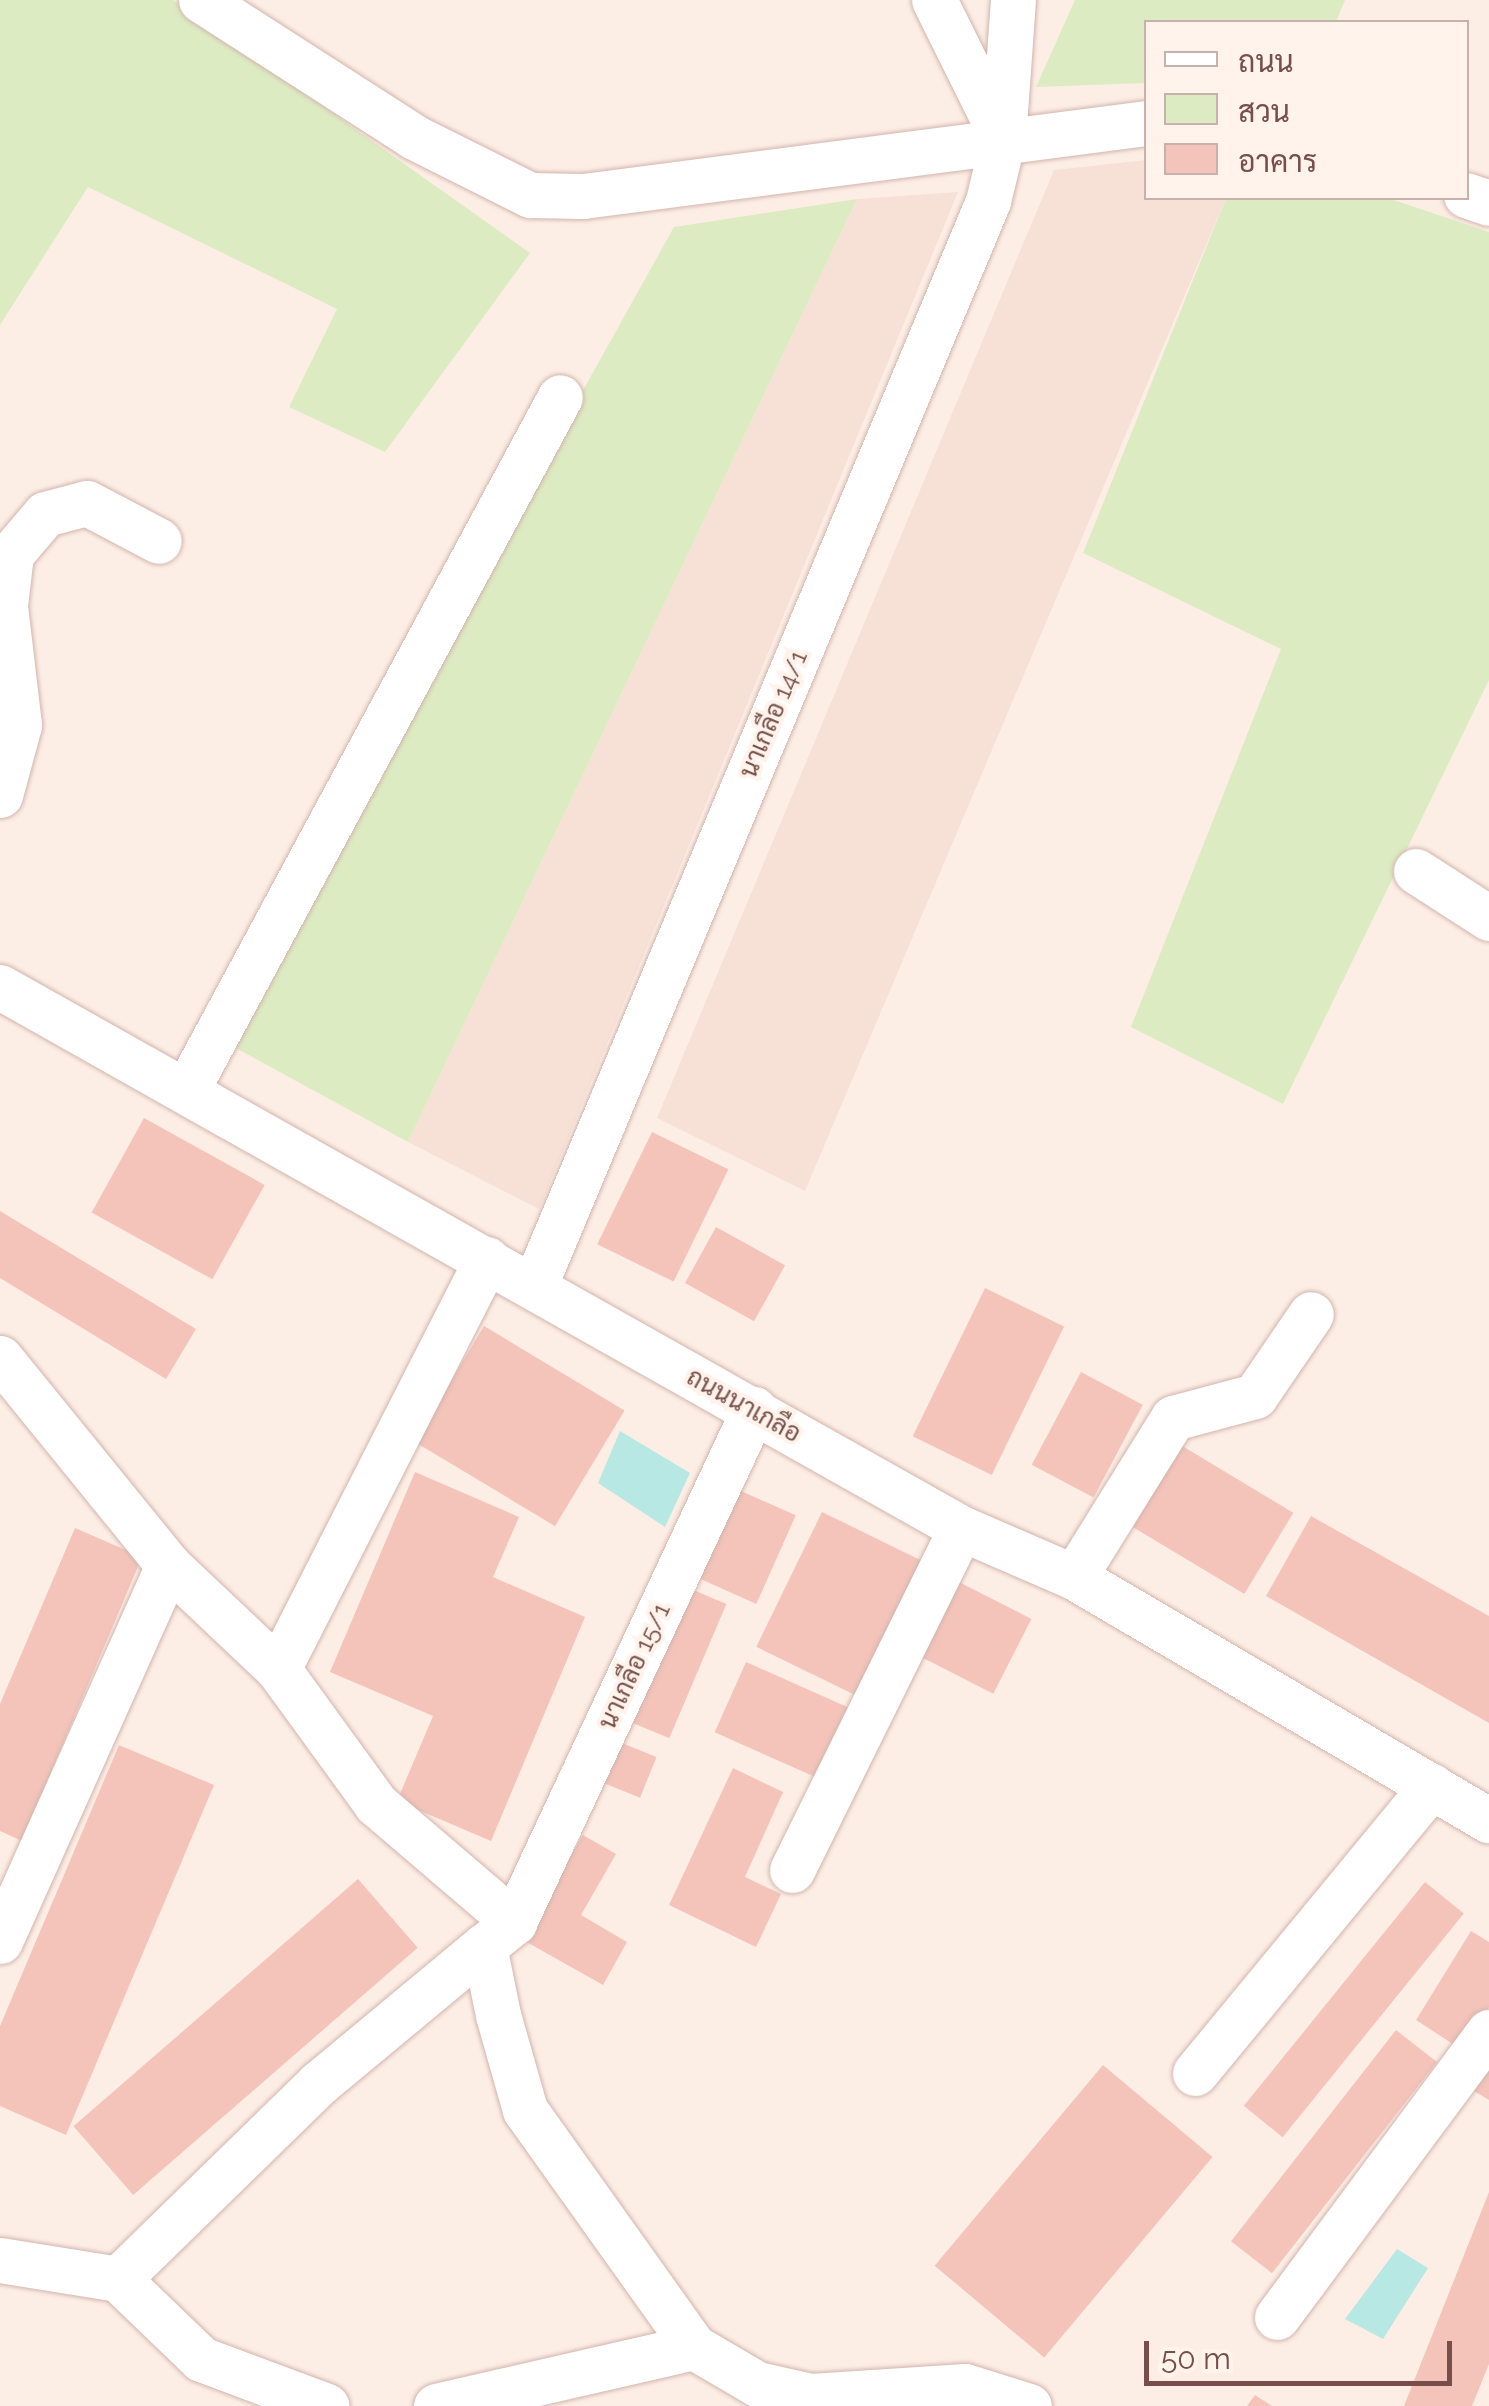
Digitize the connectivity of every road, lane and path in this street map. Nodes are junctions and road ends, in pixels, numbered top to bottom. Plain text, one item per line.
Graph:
1 (201, 0) edge
2 (934, 0) edge
3 (1013, 0) edge
4 (1144, 123) edge
5 (1003, 138) junction
6 (560, 396) dead end
7 (158, 540) dead end
8 (0, 796) edge
9 (1416, 870) dead end
10 (1489, 918) edge
11 (0, 987) edge
12 (186, 1091) junction
13 (487, 1259) junction
14 (534, 1286) junction
15 (1311, 1314) dead end
16 (0, 1358) edge
17 (754, 1410) junction
18 (961, 1528) junction
19 (168, 1564) junction
20 (1074, 1577) junction
21 (278, 1669) junction
22 (1432, 1786) junction
23 (1485, 1811) edge
24 (792, 1870) dead end
25 (499, 1934) junction
26 (0, 1941) edge
27 (1489, 2032) edge
28 (1195, 2073) dead end
29 (0, 2260) edge
30 (118, 2279) junction
31 (1277, 2316) dead end
32 (694, 2347) junction
33 (327, 2406) edge
34 (436, 2406) edge
35 (1030, 2406) edge

1 - 5 street
2 - 5 street
3 - 5 street, นาเกลือ 14/1
4 - 5 street
5 - 14 street, นาเกลือ 14/1
6 - 12 street
7 - 8 street
9 - 10 street
11 - 12 street, ถนนนาเกลือ
12 - 13 street, ถนนนาเกลือ
13 - 14 street, ถนนนาเกลือ
13 - 21 street
14 - 17 street, ถนนนาเกลือ
15 - 20 street
16 - 19 street
17 - 18 street, ถนนนาเกลือ
17 - 25 street, นาเกลือ 15/1
18 - 20 street, ถนนนาเกลือ
18 - 24 street
19 - 21 street
19 - 26 street
20 - 22 street, ถนนนาเกลือ
21 - 25 street
22 - 23 street, ถนนนาเกลือ
22 - 28 street
25 - 30 street
25 - 32 street
27 - 31 street
29 - 30 street
30 - 33 street
32 - 34 street
32 - 35 street

